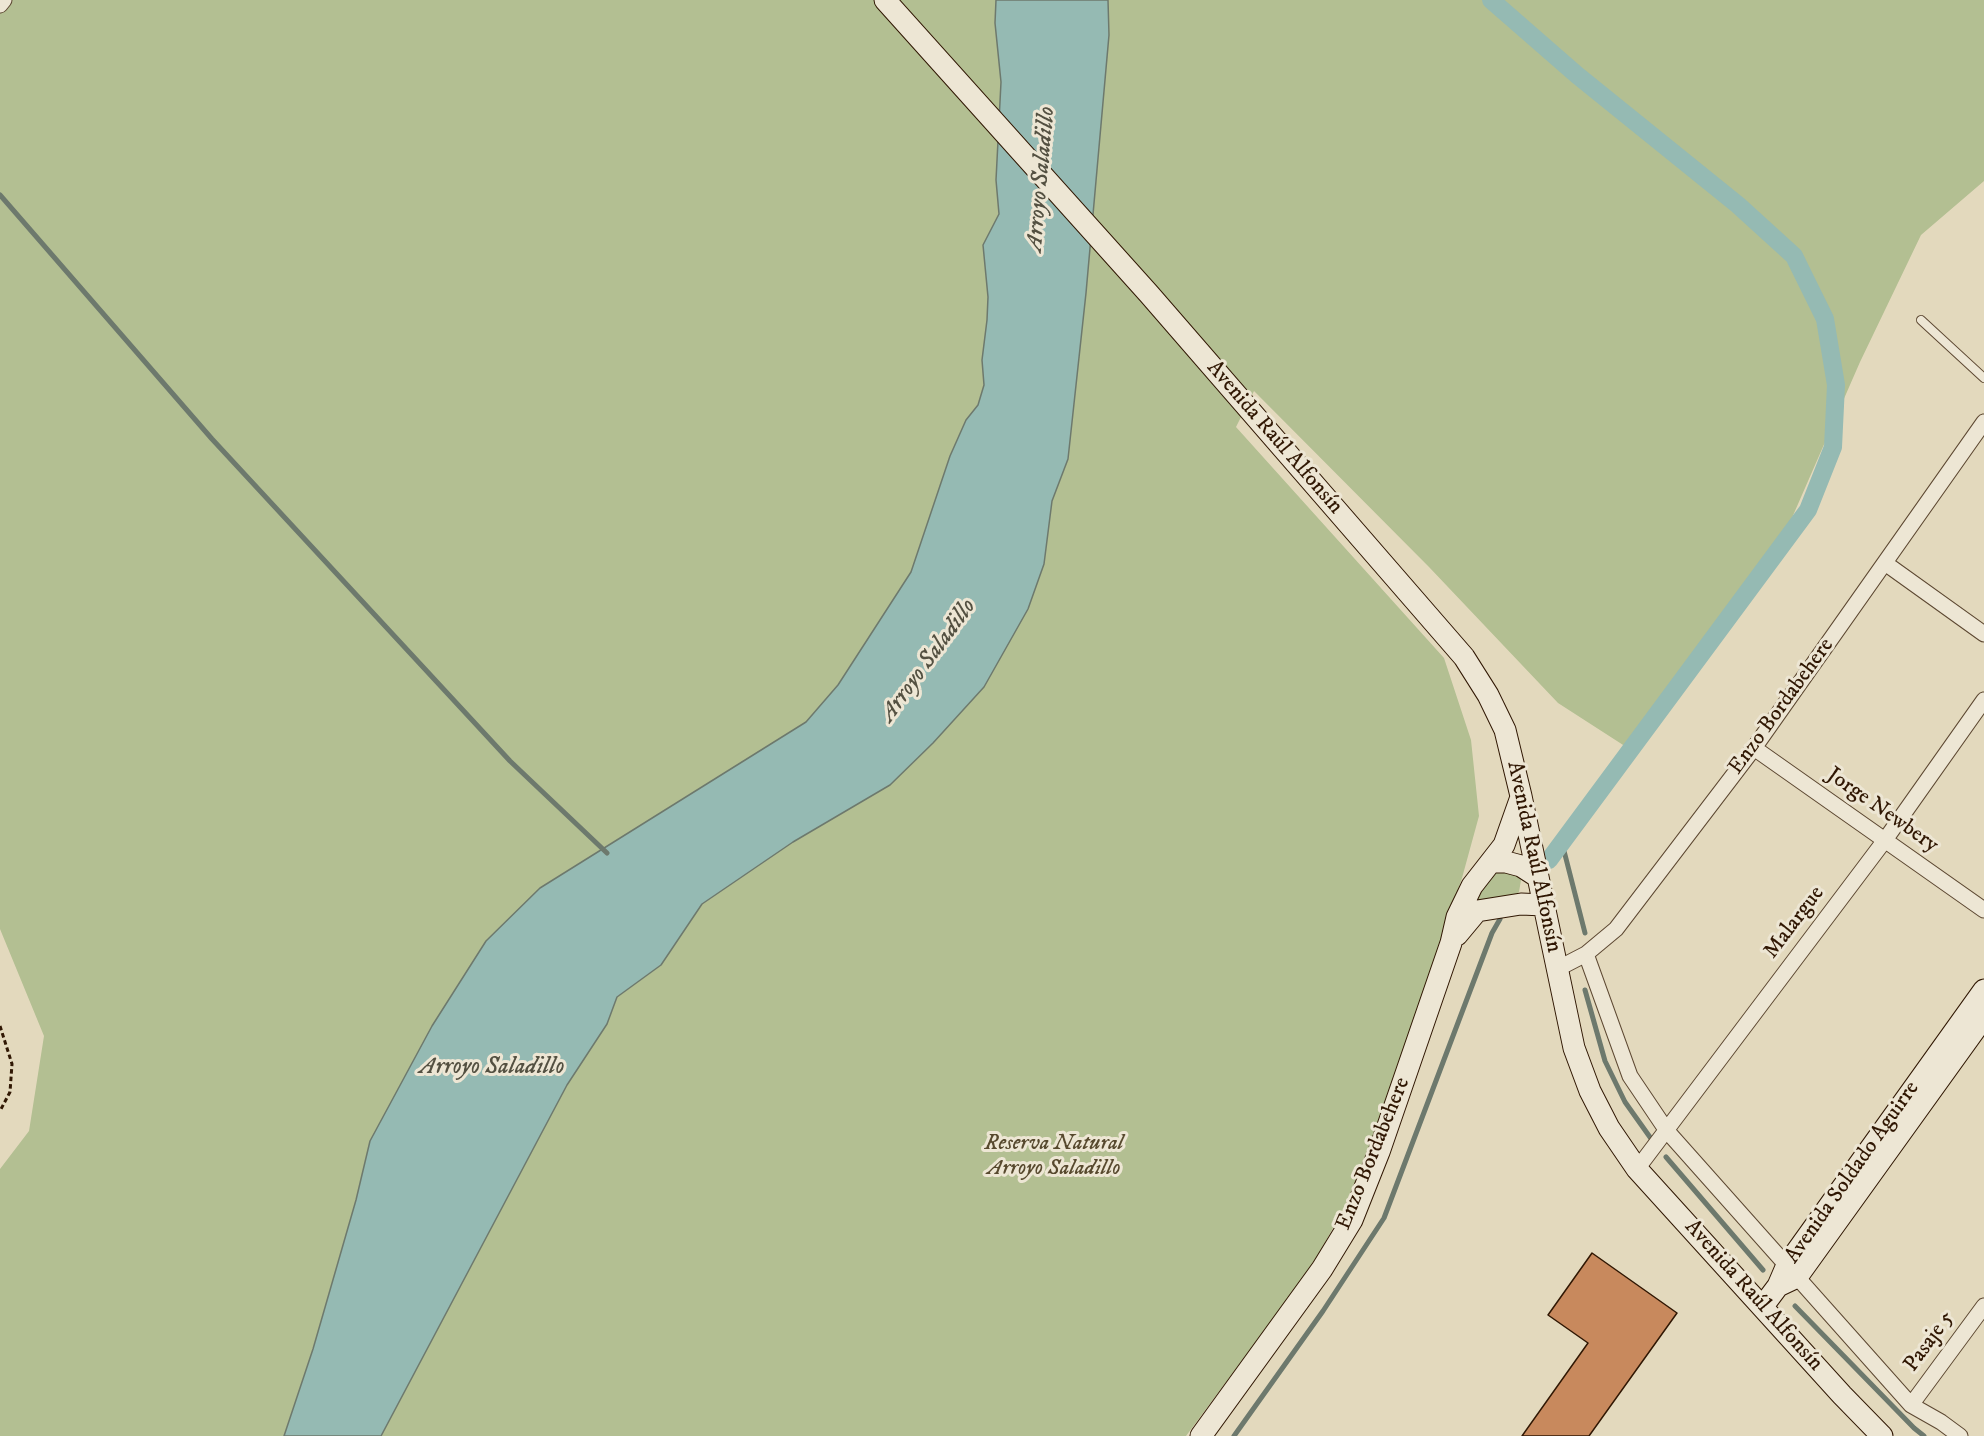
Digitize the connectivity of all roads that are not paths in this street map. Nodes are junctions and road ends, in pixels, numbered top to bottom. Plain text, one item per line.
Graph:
1 (4, 0) edge
2 (885, 0) edge
3 (0, 5) edge
4 (1921, 320) dead end
5 (1984, 378) edge
6 (1984, 422) edge
7 (1885, 563) junction
8 (1984, 634) edge
9 (1984, 700) edge
10 (1754, 748) junction
11 (1521, 796) junction
12 (1885, 840) junction
13 (1492, 862) junction
14 (1539, 877) junction
15 (1544, 905) junction
16 (1984, 910) edge
17 (1451, 943) junction
18 (1586, 954) junction
19 (1557, 969) junction
20 (1984, 990) edge
21 (1984, 1017) edge
22 (1667, 1131) junction
23 (1637, 1169) junction
24 (1792, 1271) junction
25 (1763, 1306) junction
26 (1984, 1306) edge
27 (1911, 1405) junction
28 (1201, 1436) edge
29 (1882, 1436) edge
30 (1960, 1436) edge

1 - 3 street
2 - 11 main road, Avenida Raúl Alfonsín
4 - 5 lane
6 - 7 street, Enzo Bordabehere
7 - 8 street
7 - 10 street, Enzo Bordabehere
9 - 12 street, Malargue
10 - 12 street, Jorge Newbery
10 - 18 street, Enzo Bordabehere
11 - 13 main road, Enzo Bordabehere
11 - 14 main road, Avenida Raúl Alfonsín
12 - 16 street, Jorge Newbery
12 - 22 street, Malargue
13 - 14 main road
13 - 17 main road, Enzo Bordabehere
14 - 15 main road, Avenida Raúl Alfonsín
15 - 17 main road, Enzo Bordabehere
15 - 19 main road, Avenida Raúl Alfonsín
17 - 28 main road, Enzo Bordabehere
18 - 19 street, Enzo Bordabehere
18 - 22 street
19 - 23 main road, Avenida Raúl Alfonsín
20 - 24 main road, Avenida Soldado Aguirre
21 - 24 main road, Avenida Soldado Aguirre
22 - 23 street, Malargue
22 - 24 street
23 - 25 main road, Avenida Raúl Alfonsín
24 - 25 main road, Avenida Soldado Aguirre
24 - 27 street
25 - 29 main road, Avenida Raúl Alfonsín
26 - 27 street, Pasaje 5
27 - 30 street

